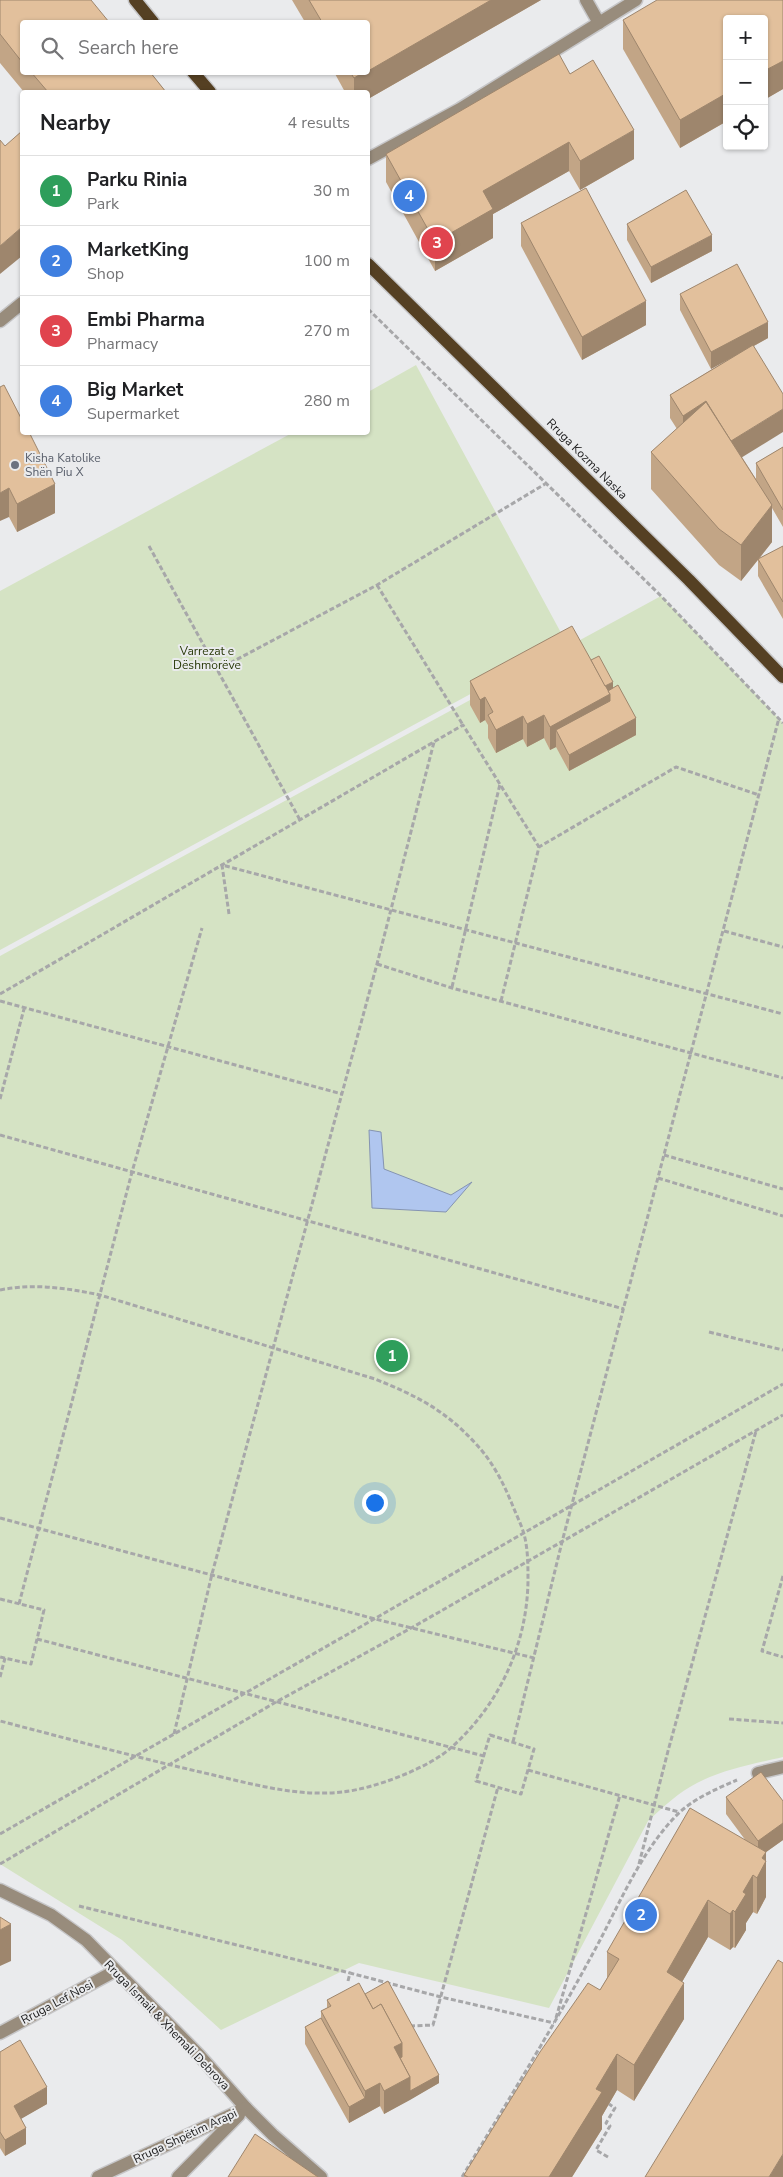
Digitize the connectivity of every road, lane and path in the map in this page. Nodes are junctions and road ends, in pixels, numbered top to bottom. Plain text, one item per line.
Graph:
1 (135, 0) edge
2 (586, 0) edge
3 (636, 0) edge
4 (151, 20) edge
5 (599, 23) junction
6 (196, 75) edge
7 (208, 90) edge
8 (370, 158) edge
9 (370, 266) edge
10 (20, 304) edge
11 (370, 310) edge
12 (1, 318) edge
13 (545, 484) junction
14 (149, 546) dead end
15 (377, 584) junction
16 (217, 670) junction
17 (783, 677) edge
18 (779, 718) junction
19 (783, 722) edge
20 (463, 725) junction
21 (434, 742) junction
22 (500, 784) junction
23 (759, 795) junction
24 (300, 820) junction
25 (539, 847) junction
26 (222, 865) junction
27 (391, 909) junction
28 (229, 914) dead end
29 (202, 928) dead end
30 (467, 930) junction
31 (724, 931) junction
32 (514, 942) junction
33 (783, 947) edge
34 (377, 964) junction
35 (452, 988) junction
36 (0, 994) edge
37 (707, 995) junction
38 (0, 1001) edge
39 (501, 1001) junction
40 (24, 1009) junction
41 (783, 1014) edge
42 (169, 1046) junction
43 (692, 1052) junction
44 (783, 1078) edge
45 (342, 1094) junction
46 (0, 1099) edge
47 (0, 1136) edge
48 (664, 1154) junction
49 (132, 1172) junction
50 (658, 1178) junction
51 (783, 1189) edge
52 (783, 1216) edge
53 (308, 1221) junction
54 (0, 1290) edge
55 (100, 1294) junction
56 (624, 1308) junction
57 (709, 1332) dead end
58 (273, 1348) junction
59 (783, 1350) edge
60 (783, 1384) edge
61 (783, 1415) edge
62 (756, 1430) junction
63 (573, 1506) junction
64 (0, 1518) edge
65 (38, 1528) junction
66 (524, 1534) junction
67 (562, 1542) junction
68 (528, 1562) junction
69 (212, 1574) junction
70 (783, 1576) edge
71 (0, 1599) edge
72 (19, 1604) junction
73 (375, 1619) junction
74 (413, 1627) junction
75 (37, 1639) junction
76 (515, 1654) junction
77 (0, 1657) edge
78 (783, 1657) edge
79 (5, 1658) junction
80 (534, 1658) junction
81 (0, 1677) edge
82 (187, 1679) junction
83 (246, 1694) junction
84 (276, 1702) junction
85 (729, 1719) dead end
86 (0, 1720) edge
87 (783, 1723) edge
88 (174, 1734) junction
89 (512, 1742) junction
90 (452, 1748) junction
91 (484, 1756) junction
92 (136, 1757) junction
93 (172, 1765) junction
94 (783, 1768) edge
95 (528, 1770) junction
96 (758, 1773) joint
97 (498, 1787) junction
98 (620, 1795) junction
99 (655, 1805) junction
100 (680, 1812) junction
101 (0, 1834) edge
102 (0, 1864) edge
103 (638, 1868) junction
104 (0, 1890) edge
105 (75, 1905) dead end
106 (115, 1971) junction
107 (350, 1972) junction
108 (348, 1981) dead end
109 (441, 1997) junction
110 (554, 2023) junction
111 (408, 2027) edge
112 (0, 2033) edge
113 (535, 2056) junction
114 (542, 2060) edge
115 (609, 2104) edge
116 (246, 2108) junction
117 (608, 2157) dead end
118 (98, 2177) edge
119 (178, 2177) edge
120 (321, 2177) edge
121 (462, 2177) edge

1 - 4 main road
2 - 5 street
3 - 5 street
5 - 8 street
6 - 7 main road
9 - 17 main road, Rruga Kozma Naska
10 - 12 street
11 - 13 path
13 - 15 path
13 - 18 path
14 - 16 path
15 - 16 path
15 - 20 path
16 - 24 path
18 - 19 path
18 - 23 path
20 - 21 path
20 - 22 path
21 - 24 path
21 - 27 path
22 - 25 path
22 - 30 path
23 - 25 path
23 - 31 path
24 - 26 path
25 - 32 path
26 - 27 path
26 - 28 path
26 - 36 path
27 - 30 path
27 - 34 path
29 - 42 path
30 - 32 path
30 - 35 path
31 - 33 path
31 - 37 path
32 - 37 path
32 - 39 path
34 - 35 path
34 - 45 path
35 - 39 path
37 - 41 path
37 - 43 path
38 - 40 path
39 - 43 path
40 - 42 path
40 - 46 path
42 - 45 path
42 - 49 path
43 - 44 path
43 - 48 path
45 - 53 path
47 - 49 path
48 - 50 path
48 - 51 path
49 - 53 path
49 - 55 path
50 - 52 path
50 - 56 path
53 - 56 path
53 - 58 path
54 - 55 path
55 - 58 path
55 - 65 path
56 - 63 path
57 - 59 path
58 - 66 path
58 - 69 path
60 - 63 path
61 - 62 path
62 - 67 path
62 - 99 path
63 - 66 path
63 - 67 path
64 - 65 path
65 - 69 path
65 - 72 path
66 - 68 path
66 - 73 path
67 - 68 path
67 - 80 path
68 - 74 path
68 - 76 path
69 - 73 path
69 - 82 path
70 - 78 path
71 - 72 path
72 - 75 path
73 - 74 path
73 - 83 path
74 - 76 path
74 - 84 path
75 - 79 path
75 - 82 path
76 - 80 path
76 - 90 path
77 - 79 path
79 - 81 path
80 - 89 path
82 - 83 path
82 - 88 path
83 - 84 path
83 - 88 path
84 - 90 path
84 - 93 path
85 - 87 path
86 - 92 path
88 - 92 path
89 - 91 path
89 - 95 path
90 - 91 path
90 - 93 path
91 - 97 path
92 - 93 path
92 - 101 path
93 - 102 path
94 - 96 street
95 - 97 path
95 - 98 path
96 - 100 path
97 - 109 path
98 - 99 path
98 - 110 path
99 - 100 path
99 - 103 path
100 - 103 path
103 - 110 path
104 - 106 street, Rruga Ismail & Xhemali Debrova
105 - 107 path
106 - 112 street, Rruga Lef Nosi
106 - 116 street, Rruga Ismail & Xhemali Debrova
107 - 108 path
107 - 109 path
109 - 110 path
109 - 111 path
110 - 113 path
113 - 114 path
113 - 121 path
115 - 117 path
116 - 118 street, Rruga Shpëtim Arapi
116 - 119 street
116 - 120 street, Rruga Ismail & Xhemali Debrova

